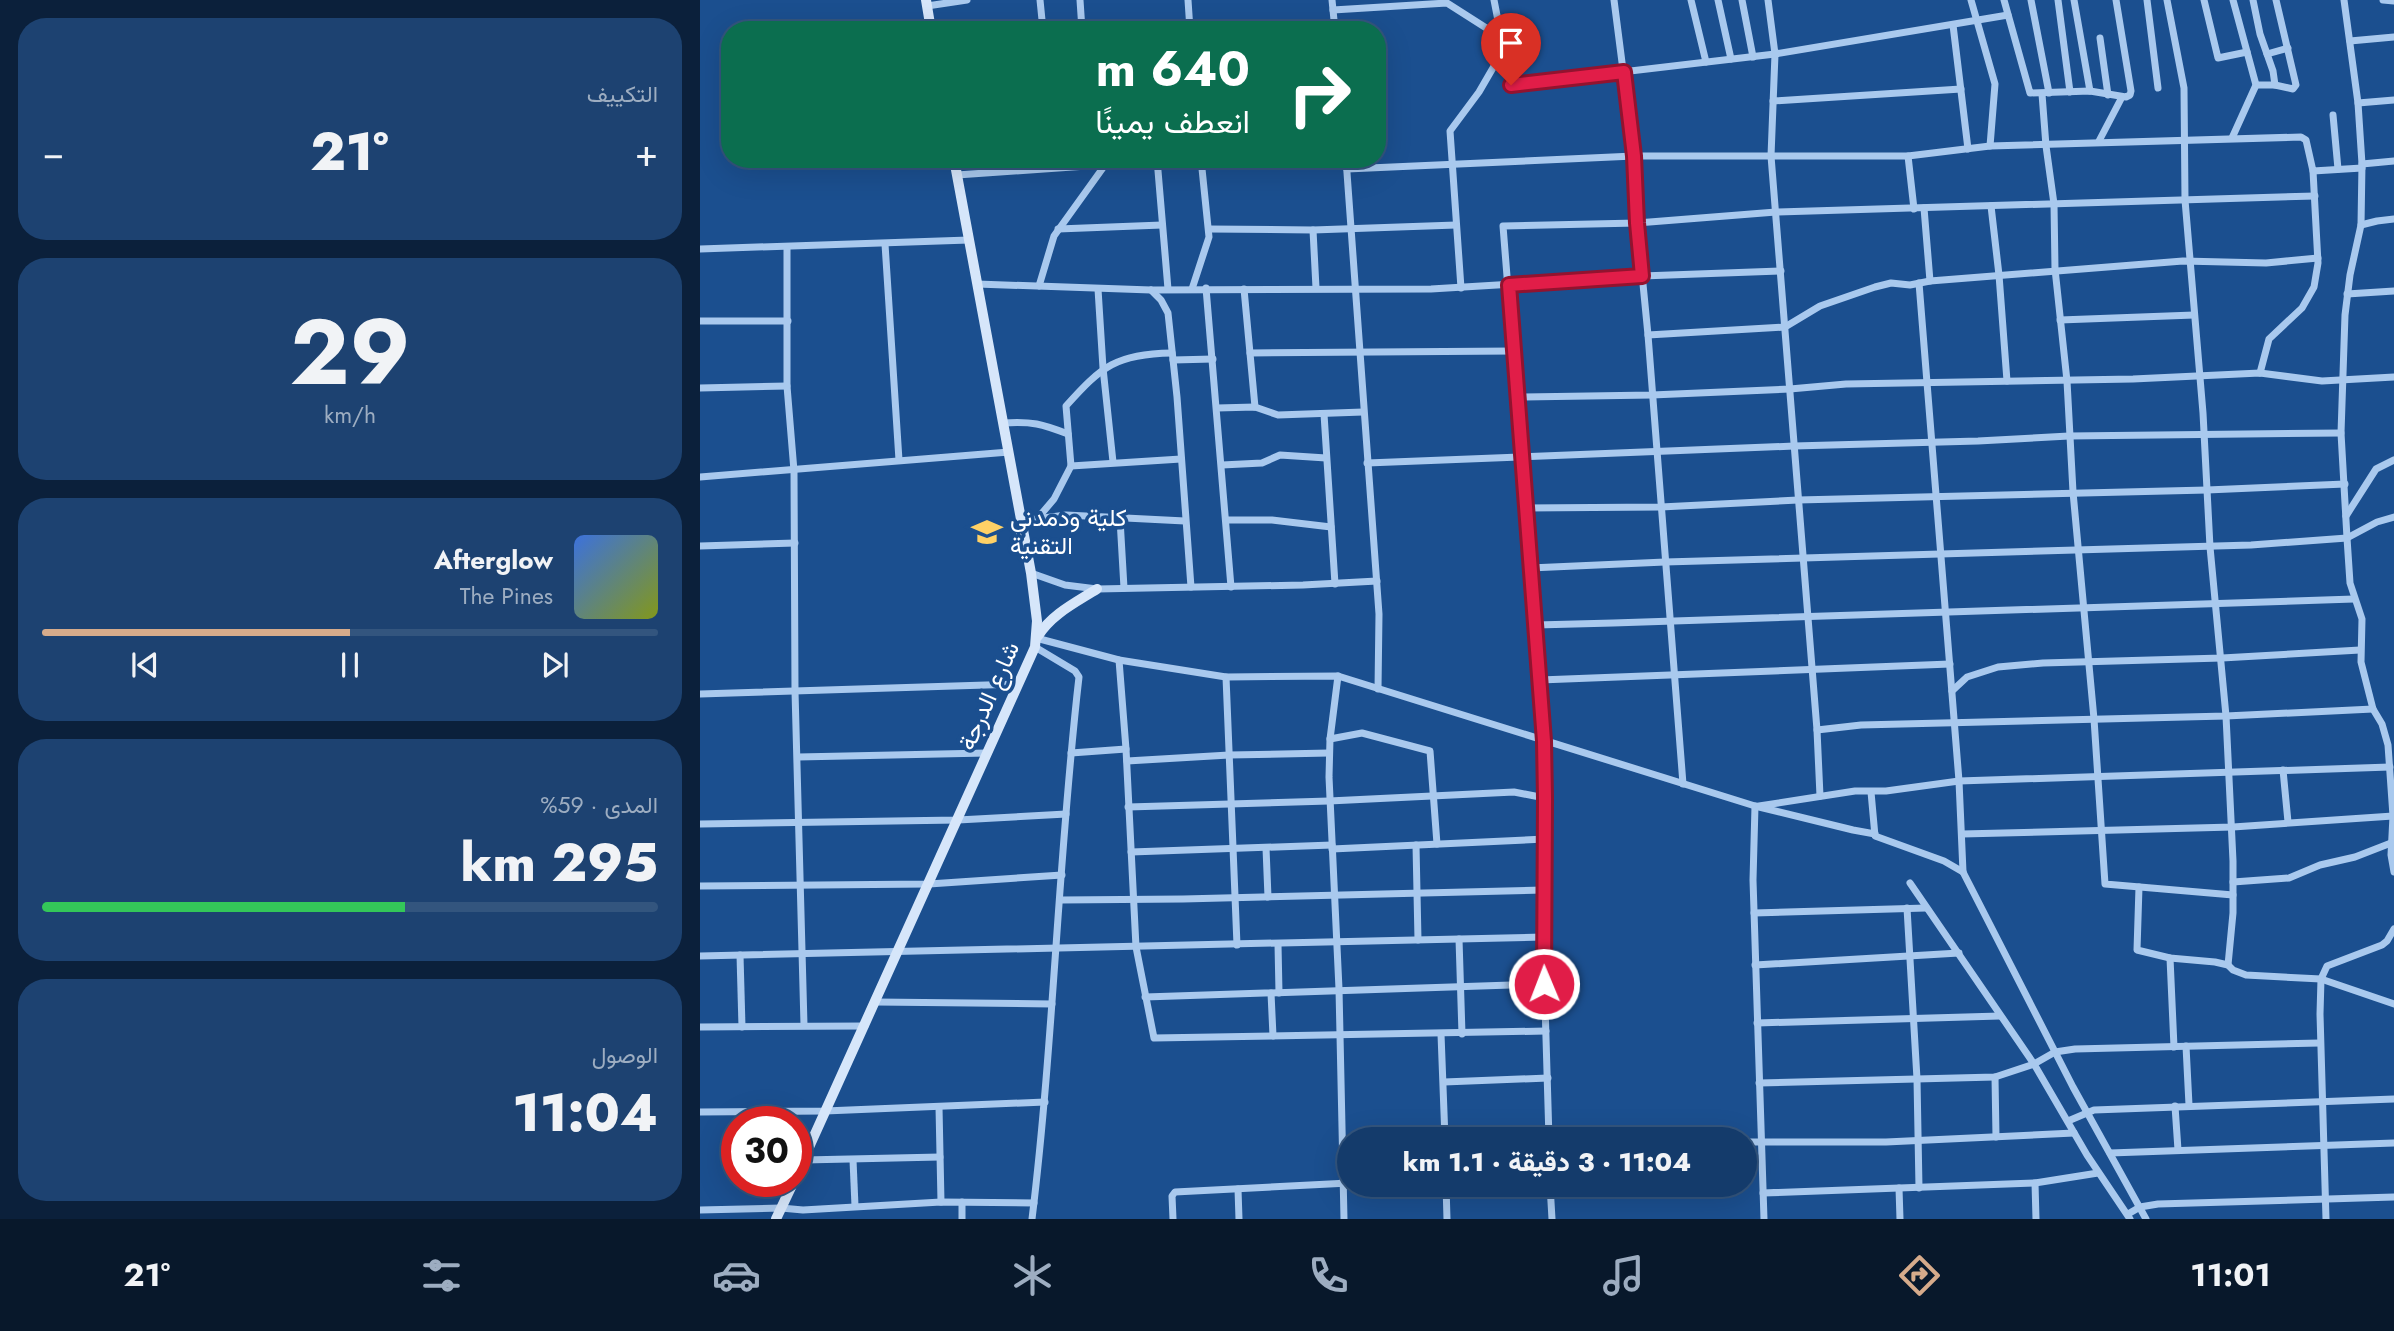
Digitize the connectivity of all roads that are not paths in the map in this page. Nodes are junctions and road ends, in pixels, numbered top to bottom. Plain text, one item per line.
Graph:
1 (967, 0) edge
2 (1040, 0) edge
3 (1080, 0) edge
4 (1188, 0) edge
5 (1332, 0) edge
6 (1494, 0) edge
7 (1614, 0) edge
8 (1691, 0) edge
9 (1718, 0) edge
10 (1742, 0) edge
11 (1768, 0) edge
12 (1971, 0) edge
13 (2004, 0) edge
14 (2031, 0) edge
15 (2058, 0) edge
16 (2074, 0) edge
17 (2116, 0) edge
18 (2147, 0) edge
19 (2167, 0) edge
20 (2204, 0) edge
21 (2233, 0) edge
22 (2253, 0) edge
23 (2276, 0) edge
24 (2344, 0) edge
25 (2384, 0) edge
26 (2394, 1) edge
27 (1447, 2) edge
28 (930, 3) edge
29 (1333, 10) junction
30 (2008, 15) junction
31 (931, 21) edge
32 (1042, 21) edge
33 (1081, 21) edge
34 (1189, 21) edge
35 (1334, 21) edge
36 (1978, 21) junction
37 (1953, 25) junction
38 (1501, 36) junction
39 (2394, 37) edge
40 (2100, 38) dead end
41 (2350, 41) junction
42 (1508, 42) junction
43 (1516, 47) dead end
44 (2288, 48) junction
45 (2247, 52) junction
46 (1775, 54) junction
47 (2267, 54) junction
48 (1753, 57) junction
49 (1731, 60) junction
50 (1706, 62) junction
51 (1624, 72) junction
52 (1511, 85) dead end
53 (2256, 85) junction
54 (2275, 85) junction
55 (2158, 88) dead end
56 (1961, 89) junction
57 (2090, 91) junction
58 (2070, 92) junction
59 (2045, 93) junction
60 (2108, 95) junction
61 (2122, 96) junction
62 (2394, 100) edge
63 (1773, 101) junction
64 (2358, 103) junction
65 (2333, 115) dead end
66 (2232, 138) junction
67 (2099, 141) junction
68 (2183, 141) junction
69 (1990, 146) junction
70 (2046, 146) junction
71 (1968, 149) junction
72 (1634, 156) junction
73 (1771, 156) junction
74 (1908, 156) junction
75 (2394, 160) edge
76 (1452, 165) junction
77 (2362, 166) junction
78 (956, 168) edge
79 (1060, 168) edge
80 (1103, 168) edge
81 (1158, 168) edge
82 (1202, 168) edge
83 (1373, 168) edge
84 (1386, 168) edge
85 (1055, 169) joint
86 (1347, 169) joint
87 (2339, 169) junction
88 (2313, 171) junction
89 (957, 175) junction
90 (2315, 196) junction
91 (2185, 200) junction
92 (2054, 204) junction
93 (1991, 206) junction
94 (1924, 208) junction
95 (1914, 209) junction
96 (1776, 212) junction
97 (2394, 219) edge
98 (1637, 223) junction
99 (1162, 225) junction
100 (1456, 225) junction
101 (2361, 225) junction
102 (1058, 229) junction
103 (1209, 229) junction
104 (1352, 229) junction
105 (1313, 230) junction
106 (969, 240) junction
107 (885, 244) junction
108 (787, 247) junction
109 (700, 249) edge
110 (2318, 258) junction
111 (2189, 261) junction
112 (2056, 269) junction
113 (1781, 271) junction
114 (1999, 275) junction
115 (1642, 276) junction
116 (1930, 281) junction
117 (977, 284) junction
118 (1919, 284) junction
119 (1509, 285) junction
120 (1039, 286) junction
121 (1206, 288) junction
122 (1316, 288) junction
123 (1356, 288) junction
124 (1461, 288) junction
125 (1098, 289) junction
126 (1168, 289) junction
127 (1192, 289) junction
128 (1244, 289) junction
129 (1151, 290) junction
130 (2394, 291) edge
131 (2347, 295) junction
132 (2194, 315) junction
133 (2060, 320) junction
134 (700, 321) edge
135 (788, 321) junction
136 (1786, 327) junction
137 (1648, 335) junction
138 (1514, 351) junction
139 (1360, 352) junction
140 (1250, 354) junction
141 (1173, 356) junction
142 (1213, 359) junction
143 (1103, 368) junction
144 (2260, 373) junction
145 (2200, 376) junction
146 (2394, 377) edge
147 (2007, 381) junction
148 (2067, 381) junction
149 (2344, 381) junction
150 (1928, 382) junction
151 (787, 386) junction
152 (700, 388) edge
153 (1790, 389) junction
154 (1652, 395) junction
155 (1517, 397) junction
156 (1255, 407) junction
157 (1217, 408) junction
158 (1363, 412) junction
159 (1324, 414) junction
160 (1003, 423) junction
161 (2341, 433) junction
162 (1068, 434) junction
163 (2205, 434) junction
164 (2069, 436) junction
165 (1933, 443) junction
166 (1794, 446) junction
167 (1009, 452) junction
168 (1657, 452) junction
169 (1521, 457) junction
170 (1326, 458) junction
171 (1181, 459) junction
172 (899, 460) junction
173 (2394, 460) edge
174 (1113, 462) junction
175 (1367, 463) junction
176 (1222, 465) junction
177 (1071, 466) junction
178 (794, 471) junction
179 (700, 477) edge
180 (2345, 484) junction
181 (2207, 491) junction
182 (2073, 492) junction
183 (1937, 495) junction
184 (1798, 500) junction
185 (1661, 507) junction
186 (1525, 508) junction
187 (2346, 516) junction
188 (2394, 517) edge
189 (1037, 519) junction
190 (1120, 519) junction
191 (1226, 520) junction
192 (1021, 521) junction
193 (1185, 522) junction
194 (1331, 527) junction
195 (2347, 538) junction
196 (794, 543) junction
197 (700, 546) edge
198 (2210, 547) junction
199 (2078, 551) junction
200 (1941, 554) junction
201 (1803, 558) junction
202 (1665, 562) junction
203 (1530, 568) junction
204 (1031, 573) junction
205 (1377, 581) junction
206 (1335, 584) junction
207 (1191, 587) junction
208 (1231, 587) junction
209 (1124, 588) junction
210 (1097, 589) junction
211 (2354, 599) junction
212 (2216, 604) junction
213 (2084, 606) junction
214 (1945, 613) junction
215 (1808, 617) junction
216 (1670, 621) junction
217 (1536, 625) junction
218 (1036, 642) junction
219 (2360, 650) junction
220 (2222, 658) junction
221 (1119, 660) junction
222 (2088, 661) junction
223 (1950, 664) junction
224 (1811, 671) junction
225 (1674, 675) junction
226 (1338, 676) junction
227 (1226, 677) junction
228 (1540, 680) junction
229 (1018, 684) junction
230 (1378, 689) junction
231 (795, 691) junction
232 (1952, 691) junction
233 (700, 694) edge
234 (2372, 709) junction
235 (2226, 716) junction
236 (2094, 719) junction
237 (1955, 724) junction
238 (1817, 730) junction
239 (1330, 739) junction
240 (1544, 741) junction
241 (1126, 749) junction
242 (1071, 753) junction
243 (1329, 753) junction
244 (987, 754) junction
245 (1229, 755) junction
246 (797, 757) junction
247 (1127, 761) junction
248 (2390, 766) junction
249 (2283, 770) junction
250 (2229, 771) junction
251 (2097, 776) junction
252 (1959, 781) junction
253 (1683, 784) junction
254 (1871, 792) junction
255 (1820, 796) junction
256 (1434, 797) junction
257 (1545, 798) junction
258 (1329, 801) junction
259 (1231, 803) junction
260 (1755, 806) junction
261 (1128, 807) junction
262 (1066, 814) junction
263 (2393, 816) edge
264 (958, 820) junction
265 (799, 821) junction
266 (2288, 822) junction
267 (700, 824) edge
268 (2233, 827) junction
269 (2394, 829) edge
270 (2101, 831) junction
271 (1875, 834) junction
272 (1962, 834) junction
273 (1545, 839) junction
274 (2391, 843) junction
275 (1437, 844) junction
276 (1416, 845) junction
277 (1332, 847) junction
278 (1233, 848) junction
279 (1266, 848) junction
280 (1130, 852) junction
281 (1963, 872) junction
282 (2394, 872) edge
283 (1062, 875) junction
284 (2233, 882) junction
285 (1910, 883) dead end
286 (929, 884) junction
287 (800, 885) junction
288 (700, 887) edge
289 (2139, 887) junction
290 (1544, 890) junction
291 (1417, 892) junction
292 (2233, 895) junction
293 (1334, 896) junction
294 (1268, 897) junction
295 (1236, 898) junction
296 (1061, 900) junction
297 (1133, 900) junction
298 (1907, 908) junction
299 (1926, 908) junction
300 (1754, 914) junction
301 (2394, 929) edge
302 (1543, 937) junction
303 (1459, 939) junction
304 (1418, 940) junction
305 (1337, 942) junction
306 (1278, 944) junction
307 (1237, 945) junction
308 (1136, 947) junction
309 (1056, 949) junction
310 (897, 953) junction
311 (1959, 953) junction
312 (801, 954) junction
313 (740, 955) junction
314 (700, 956) edge
315 (1910, 957) junction
316 (2170, 958) junction
317 (1755, 965) junction
318 (2228, 965) junction
319 (2321, 979) junction
320 (1544, 984) junction
321 (1461, 987) junction
322 (1339, 989) junction
323 (1275, 993) junction
324 (1145, 997) junction
325 (876, 1002) junction
326 (1052, 1004) junction
327 (2394, 1004) edge
328 (2000, 1016) junction
329 (1913, 1019) junction
330 (1757, 1023) junction
331 (804, 1025) junction
332 (864, 1026) junction
333 (700, 1027) edge
334 (742, 1027) junction
335 (1546, 1031) junction
336 (1441, 1034) junction
337 (1462, 1034) junction
338 (1273, 1036) junction
339 (1339, 1036) junction
340 (2320, 1043) junction
341 (2186, 1046) junction
342 (2174, 1047) junction
343 (2055, 1052) junction
344 (2034, 1064) junction
345 (1995, 1077) junction
346 (1548, 1078) junction
347 (1917, 1079) junction
348 (1444, 1082) junction
349 (1759, 1083) junction
350 (2394, 1099) edge
351 (1045, 1101) junction
352 (2321, 1101) junction
353 (2189, 1105) junction
354 (939, 1107) junction
355 (2175, 1107) junction
356 (825, 1111) junction
357 (700, 1112) edge
358 (2087, 1112) junction
359 (2068, 1121) junction
360 (1343, 1127) edge
361 (1445, 1127) edge
362 (1549, 1127) edge
363 (2074, 1133) junction
364 (1996, 1137) junction
365 (812, 1141) edge
366 (1919, 1141) junction
367 (1757, 1142) edge
368 (1761, 1142) junction
369 (2394, 1143) edge
370 (2324, 1147) junction
371 (2178, 1150) junction
372 (2110, 1153) junction
373 (940, 1157) junction
374 (812, 1160) edge
375 (853, 1160) junction
376 (2098, 1172) junction
377 (2035, 1183) junction
378 (1337, 1184) edge
379 (1899, 1188) junction
380 (1919, 1188) junction
381 (1238, 1189) junction
382 (1763, 1193) junction
383 (786, 1197) edge
384 (1345, 1197) edge
385 (1446, 1197) edge
386 (1551, 1197) edge
387 (2394, 1197) edge
388 (2325, 1200) junction
389 (941, 1202) junction
390 (962, 1202) junction
391 (1034, 1203) junction
392 (855, 1206) junction
393 (2140, 1207) junction
394 (781, 1208) junction
395 (830, 1209) junction
396 (700, 1210) edge
397 (792, 1210) junction
398 (2129, 1217) edge
399 (776, 1219) edge
400 (790, 1219) edge
401 (830, 1219) edge
402 (962, 1219) edge
403 (1032, 1219) edge
404 (1173, 1219) edge
405 (1238, 1219) edge
406 (1344, 1219) edge
407 (1447, 1219) edge
408 (1552, 1219) edge
409 (1764, 1219) edge
410 (1900, 1219) edge
411 (2036, 1219) edge
412 (2146, 1219) edge
413 (2326, 1219) edge

1 - 28 street
2 - 32 street
3 - 33 street
4 - 34 street
5 - 29 street
6 - 38 street
7 - 51 street
8 - 50 street
9 - 49 street
10 - 48 street
11 - 46 street
12 - 36 street
13 - 30 street
14 - 59 street
15 - 58 street
16 - 57 street
17 - 61 street
18 - 55 street
19 - 68 street
20 - 45 street
21 - 45 street
22 - 47 street
23 - 44 street
24 - 41 street
25 - 26 street
27 - 29 street
27 - 38 street
28 - 31 street
29 - 35 street
30 - 36 street
30 - 59 street
36 - 37 street
36 - 69 street
37 - 46 street
37 - 56 street
38 - 42 street
39 - 41 street
40 - 60 street
41 - 64 street
42 - 43 street
42 - 76 street
44 - 47 street
44 - 54 street
45 - 53 street
46 - 48 street
46 - 63 street
47 - 54 street
48 - 49 street
49 - 50 street
50 - 51 street
51 - 52 street
51 - 72 street
53 - 54 street
53 - 66 street
56 - 63 street
56 - 71 street
57 - 58 street
57 - 60 street
58 - 59 street
59 - 70 street
60 - 61 street
61 - 67 street
62 - 64 street
63 - 73 street
64 - 77 street
65 - 87 street
66 - 68 street
66 - 88 street
67 - 68 street
67 - 70 street
68 - 91 street
69 - 70 street
69 - 71 street
70 - 92 street
71 - 74 street
72 - 73 street
72 - 76 street
72 - 98 street
73 - 74 street
73 - 96 street
74 - 95 street
75 - 77 street
76 - 84 street
76 - 100 street
77 - 87 street
77 - 101 street
78 - 89 street, شارع الدرجة
79 - 85 street
80 - 102 street
81 - 99 street
82 - 103 street
83 - 86 street
85 - 89 street
86 - 104 street
87 - 88 street
88 - 90 street
89 - 106 street, شارع الدرجة
90 - 91 street
90 - 110 street
91 - 92 street
91 - 111 street
92 - 93 street
92 - 112 street
93 - 94 street
93 - 114 street
94 - 95 street
94 - 116 street
95 - 96 street
96 - 98 street
96 - 113 street
97 - 101 street
98 - 115 street
98 - 119 street
99 - 102 street
99 - 126 street
100 - 104 street
100 - 124 street
101 - 131 street
102 - 120 street
103 - 105 street
103 - 127 street
104 - 105 street
104 - 123 street
105 - 122 street
106 - 107 street
106 - 117 street, شارع الدرجة
107 - 108 street
107 - 172 street
108 - 109 street
108 - 135 street
110 - 111 street
110 - 144 street
111 - 112 street
111 - 132 street
112 - 114 street
112 - 133 street
113 - 115 street
113 - 136 street
114 - 116 street
114 - 147 street
115 - 119 street
115 - 137 street
116 - 118 street
117 - 120 street
117 - 160 street, شارع الدرجة
118 - 136 street
118 - 150 street
119 - 124 street
119 - 138 street
120 - 125 street
121 - 127 street
121 - 128 street
121 - 142 street
122 - 123 street
122 - 128 street
123 - 124 street
123 - 139 street
125 - 129 street
125 - 143 street
126 - 127 street
126 - 129 street
128 - 140 street
129 - 141 street
130 - 131 street
131 - 149 street
132 - 133 street
132 - 145 street
133 - 148 street
134 - 135 street
135 - 151 street
136 - 137 street
136 - 153 street
137 - 154 street
138 - 139 street
138 - 155 street
139 - 140 street
139 - 158 street
140 - 156 street
141 - 142 street
141 - 143 street
141 - 171 street
142 - 157 street
143 - 162 street
143 - 174 street
144 - 145 street
144 - 149 street
145 - 148 street
145 - 163 street
146 - 149 street
147 - 148 street
147 - 150 street
148 - 164 street
149 - 161 street
150 - 153 street
150 - 165 street
151 - 152 street
151 - 178 street
153 - 154 street
153 - 166 street
154 - 155 street
154 - 168 street
155 - 169 street
156 - 157 street
156 - 159 street
157 - 176 street
158 - 159 street
158 - 175 street
159 - 170 street
160 - 162 street
160 - 167 street, شارع الدرجة
161 - 163 street
161 - 180 street
162 - 177 street
163 - 164 street
163 - 181 street
164 - 165 street
164 - 182 street
165 - 166 street
165 - 183 street
166 - 168 street
166 - 184 street
167 - 172 street
167 - 192 street, شارع الدرجة
168 - 169 street
168 - 185 street
169 - 175 street
169 - 186 street
170 - 176 street
170 - 194 street
171 - 174 street
171 - 193 street
172 - 178 street
173 - 187 street
174 - 177 street
175 - 205 street
176 - 191 street
177 - 189 street
178 - 179 street
178 - 196 street
180 - 181 street
180 - 187 street
181 - 182 street
181 - 198 street
182 - 183 street
182 - 199 street
183 - 184 street
183 - 200 street
184 - 185 street
184 - 201 street
185 - 186 street
185 - 202 street
186 - 203 street
187 - 195 street
188 - 195 street
189 - 190 street
189 - 192 street
190 - 193 street
190 - 209 street
191 - 194 street
191 - 208 street
192 - 204 street, شارع الدرجة
193 - 207 street
194 - 206 street
195 - 198 street
195 - 211 street
196 - 197 street
196 - 231 street
198 - 199 street
198 - 212 street
199 - 200 street
199 - 213 street
200 - 201 street
200 - 214 street
201 - 202 street
201 - 215 street
202 - 203 street
202 - 216 street
203 - 217 street
204 - 210 street
204 - 218 street, شارع الدرجة
205 - 206 street
205 - 230 street
206 - 208 street
207 - 208 street
207 - 209 street
209 - 210 street
210 - 218 street
211 - 212 street
211 - 219 street
212 - 213 street
212 - 220 street
213 - 214 street
213 - 222 street
214 - 215 street
214 - 223 street
215 - 216 street
215 - 224 street
216 - 217 street
216 - 225 street
217 - 228 street
218 - 221 street
218 - 229 street, شارع الدرجة
218 - 242 street
219 - 220 street
219 - 234 street
220 - 222 street
220 - 235 street
221 - 227 street
221 - 241 street
222 - 232 street
222 - 236 street
223 - 224 street
223 - 232 street
224 - 225 street
224 - 238 street
225 - 228 street
225 - 253 street
226 - 227 street
226 - 230 street
226 - 239 street
227 - 245 street
228 - 240 street
229 - 231 street
229 - 244 street, شارع الدرجة
230 - 240 street
231 - 233 street
231 - 246 street
232 - 237 street
234 - 235 street
234 - 248 street
235 - 236 street
235 - 250 street
236 - 237 street
236 - 251 street
237 - 238 street
237 - 252 street
238 - 255 street
239 - 243 street
239 - 256 street
240 - 253 street
240 - 257 street
241 - 242 street
241 - 247 street
242 - 262 street
243 - 245 street
243 - 258 street
244 - 246 street
244 - 264 street, شارع الدرجة
245 - 247 street
245 - 259 street
246 - 265 street
247 - 261 street
248 - 249 street
248 - 263 street
249 - 250 street
249 - 266 street
250 - 251 street
250 - 268 street
251 - 252 street
251 - 270 street
252 - 254 street
252 - 272 street
253 - 260 street
254 - 255 street
254 - 271 street
255 - 260 street
256 - 257 street
256 - 258 street
256 - 275 street
257 - 273 street
258 - 259 street
258 - 277 street
259 - 261 street
259 - 278 street
260 - 271 street
260 - 300 street
261 - 280 street
262 - 264 street
262 - 283 street
263 - 266 street
263 - 269 street
264 - 265 street
264 - 286 street, شارع الدرجة
265 - 267 street
265 - 287 street
266 - 268 street
268 - 270 street
268 - 284 street
269 - 274 street
270 - 272 street
270 - 289 street
271 - 281 street
272 - 281 street
273 - 275 street
273 - 290 street
274 - 282 street
274 - 284 street
275 - 276 street
276 - 277 street
276 - 291 street
277 - 279 street
277 - 293 street
278 - 279 street
278 - 280 street
278 - 295 street
279 - 294 street
280 - 297 street
281 - 343 street
283 - 286 street
283 - 296 street
284 - 292 street
285 - 299 street
286 - 287 street
286 - 310 street, شارع الدرجة
287 - 288 street
287 - 312 street
289 - 292 street
289 - 316 street
290 - 291 street
290 - 302 street
291 - 293 street
291 - 304 street
292 - 318 street
293 - 294 street
293 - 305 street
294 - 295 street
295 - 297 street
295 - 307 street
296 - 297 street
296 - 309 street
297 - 308 street
298 - 299 street
298 - 300 street
298 - 315 street
299 - 311 street
300 - 317 street
301 - 319 street
302 - 303 street
302 - 320 street
303 - 304 street
303 - 321 street
304 - 305 street
305 - 306 street
305 - 322 street
306 - 307 street
306 - 323 street
307 - 308 street
308 - 309 street
308 - 324 street
309 - 310 street
309 - 326 street
310 - 312 street
310 - 325 street, شارع الدرجة
311 - 315 street
311 - 328 street
312 - 313 street
312 - 331 street
313 - 314 street
313 - 334 street
315 - 317 street
315 - 329 street
316 - 318 street
316 - 342 street
317 - 330 street
318 - 319 street
319 - 327 street
319 - 340 street
320 - 321 street
320 - 335 street
321 - 322 street
321 - 337 street
322 - 323 street
322 - 339 street
323 - 324 street
323 - 338 street
324 - 338 street
325 - 326 street
325 - 332 street, شارع الدرجة
326 - 351 street
328 - 329 street
328 - 344 street
329 - 330 street
329 - 347 street
330 - 349 street
331 - 332 street
331 - 334 street
332 - 356 street, شارع الدرجة
333 - 334 street
335 - 337 street
335 - 346 street
336 - 337 street
336 - 339 street
336 - 348 street
338 - 339 street
339 - 360 street
340 - 341 street
340 - 352 street
341 - 342 street
341 - 353 street
342 - 343 street
343 - 344 street
343 - 358 street
344 - 345 street
344 - 359 street
345 - 347 street
345 - 364 street
346 - 348 street
346 - 362 street
347 - 349 street
347 - 366 street
348 - 361 street
349 - 368 street
350 - 352 street
351 - 354 street
351 - 391 street
352 - 353 street
352 - 370 street
353 - 355 street
354 - 356 street
354 - 373 street
355 - 358 street
355 - 371 street
356 - 357 street
356 - 365 street, شارع الدرجة
358 - 359 street
358 - 372 street
359 - 363 street
363 - 364 street
363 - 376 street
364 - 366 street
366 - 368 street
366 - 380 street
367 - 368 street
368 - 382 street
369 - 370 street
370 - 371 street
370 - 388 street
371 - 372 street
372 - 393 street
373 - 375 street
373 - 389 street
374 - 375 street
375 - 392 street
376 - 377 street
376 - 398 street
377 - 380 street
377 - 411 street
378 - 381 street
379 - 380 street
379 - 382 street
379 - 410 street
381 - 404 street
381 - 405 street
382 - 409 street
383 - 394 street
384 - 406 street
385 - 407 street
386 - 408 street
387 - 388 street
388 - 393 street
388 - 413 street
389 - 390 street
389 - 392 street
390 - 391 street
390 - 402 street
391 - 403 street
392 - 395 street
393 - 398 street
393 - 412 street
394 - 396 street
394 - 397 street
394 - 399 street
395 - 397 street
395 - 401 street
397 - 400 street

